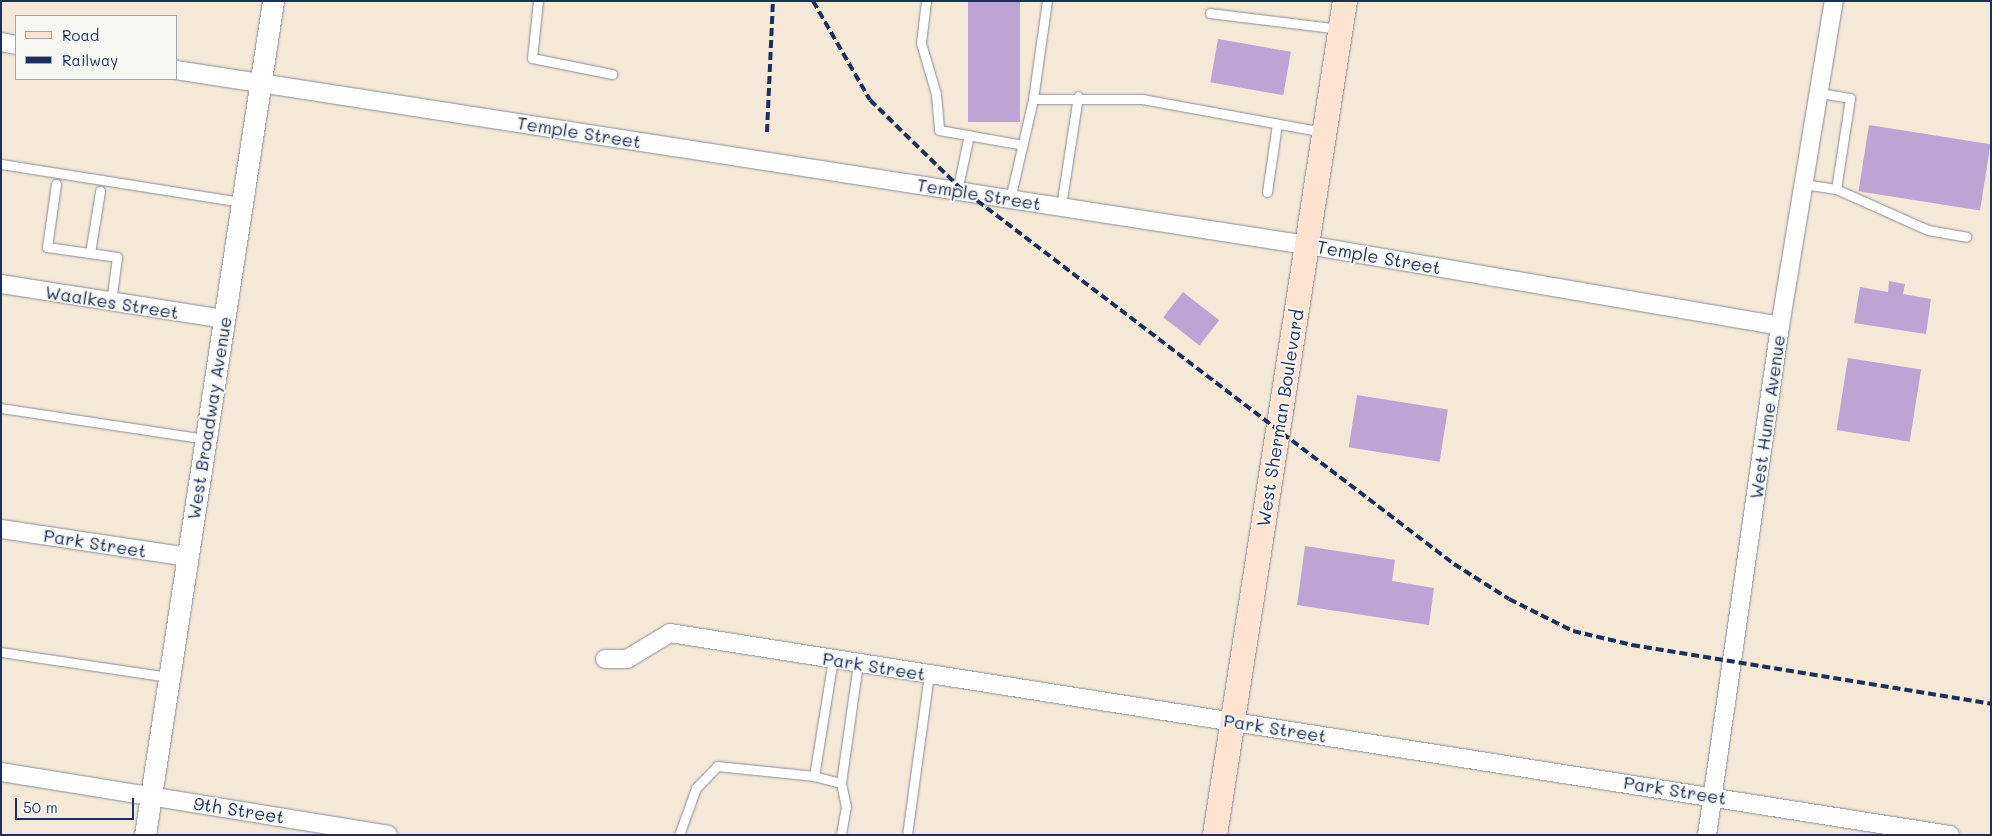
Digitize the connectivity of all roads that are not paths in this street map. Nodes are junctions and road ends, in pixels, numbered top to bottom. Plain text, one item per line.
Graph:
1 (274, 1) edge
2 (538, 1) edge
3 (926, 1) edge
4 (1047, 1) edge
5 (1345, 1) edge
6 (1834, 1) edge
7 (1210, 13) dead end
8 (1341, 29) junction
9 (1, 42) edge
10 (15, 45) edge
11 (178, 70) edge
12 (612, 74) dead end
13 (262, 83) junction
14 (1819, 93) junction
15 (1078, 96) junction
16 (1033, 99) junction
17 (1277, 124) junction
18 (1324, 132) junction
19 (968, 135) junction
20 (1022, 145) junction
21 (1, 164) edge
22 (56, 184) dead end
23 (1804, 184) junction
24 (1836, 189) junction
25 (100, 191) dead end
26 (957, 191) junction
27 (1267, 192) dead end
28 (1010, 199) junction
29 (242, 202) junction
30 (1061, 206) junction
31 (1966, 237) dead end
32 (1307, 244) junction
33 (90, 253) junction
34 (1, 284) edge
35 (111, 302) junction
36 (224, 320) junction
37 (1780, 326) junction
38 (1, 408) edge
39 (206, 439) junction
40 (1, 528) edge
41 (188, 557) junction
42 (1, 652) edge
43 (605, 659) dead end
44 (833, 659) junction
45 (858, 663) junction
46 (929, 674) junction
47 (169, 677) junction
48 (1233, 722) junction
49 (1, 772) edge
50 (814, 776) junction
51 (841, 783) junction
52 (151, 796) junction
53 (1713, 796) junction
54 (145, 835) edge
55 (388, 835) edge
56 (679, 835) edge
57 (841, 835) edge
58 (907, 835) edge
59 (1215, 835) edge
60 (1707, 835) edge
61 (1950, 835) edge

1 - 13 street, West Broadway Avenue
2 - 12 lane
3 - 19 lane
4 - 16 lane
5 - 8 main road, West Sherman Boulevard
6 - 14 street, West Hume Avenue
7 - 8 lane
8 - 18 main road, West Sherman Boulevard
9 - 10 street
11 - 13 street, Temple Street
13 - 26 street, Temple Street
13 - 29 street, West Broadway Avenue
14 - 23 street, West Hume Avenue
14 - 24 lane
15 - 16 lane
15 - 17 lane
15 - 30 lane
16 - 20 lane
17 - 18 lane
17 - 27 lane
18 - 32 main road, West Sherman Boulevard
19 - 20 lane
19 - 26 lane
20 - 28 lane
21 - 29 lane
22 - 33 lane
23 - 24 lane
23 - 37 street, West Hume Avenue
24 - 31 lane
25 - 33 lane
26 - 28 street, Temple Street
28 - 30 street, Temple Street
29 - 36 street, West Broadway Avenue
30 - 32 street, Temple Street
32 - 37 street, Temple Street
32 - 48 main road, West Sherman Boulevard
33 - 35 lane
34 - 35 street, Waalkes Street
35 - 36 street, Waalkes Street
36 - 39 street, West Broadway Avenue
37 - 53 street, West Hume Avenue
38 - 39 lane
39 - 41 street, West Broadway Avenue
40 - 41 street, Park Street
41 - 47 street, West Broadway Avenue
42 - 47 lane
43 - 44 street, Park Street
44 - 45 street, Park Street
44 - 50 lane
45 - 46 street, Park Street
45 - 51 lane
46 - 48 street, Park Street
46 - 58 lane
47 - 52 street, West Broadway Avenue
48 - 53 street, Park Street
48 - 59 main road, West Sherman Boulevard
49 - 52 street, 9th Street
50 - 51 lane
50 - 56 lane
51 - 57 lane
52 - 54 street, West Broadway Avenue
52 - 55 street, 9th Street
53 - 60 street, West Hume Avenue
53 - 61 street, Park Street

